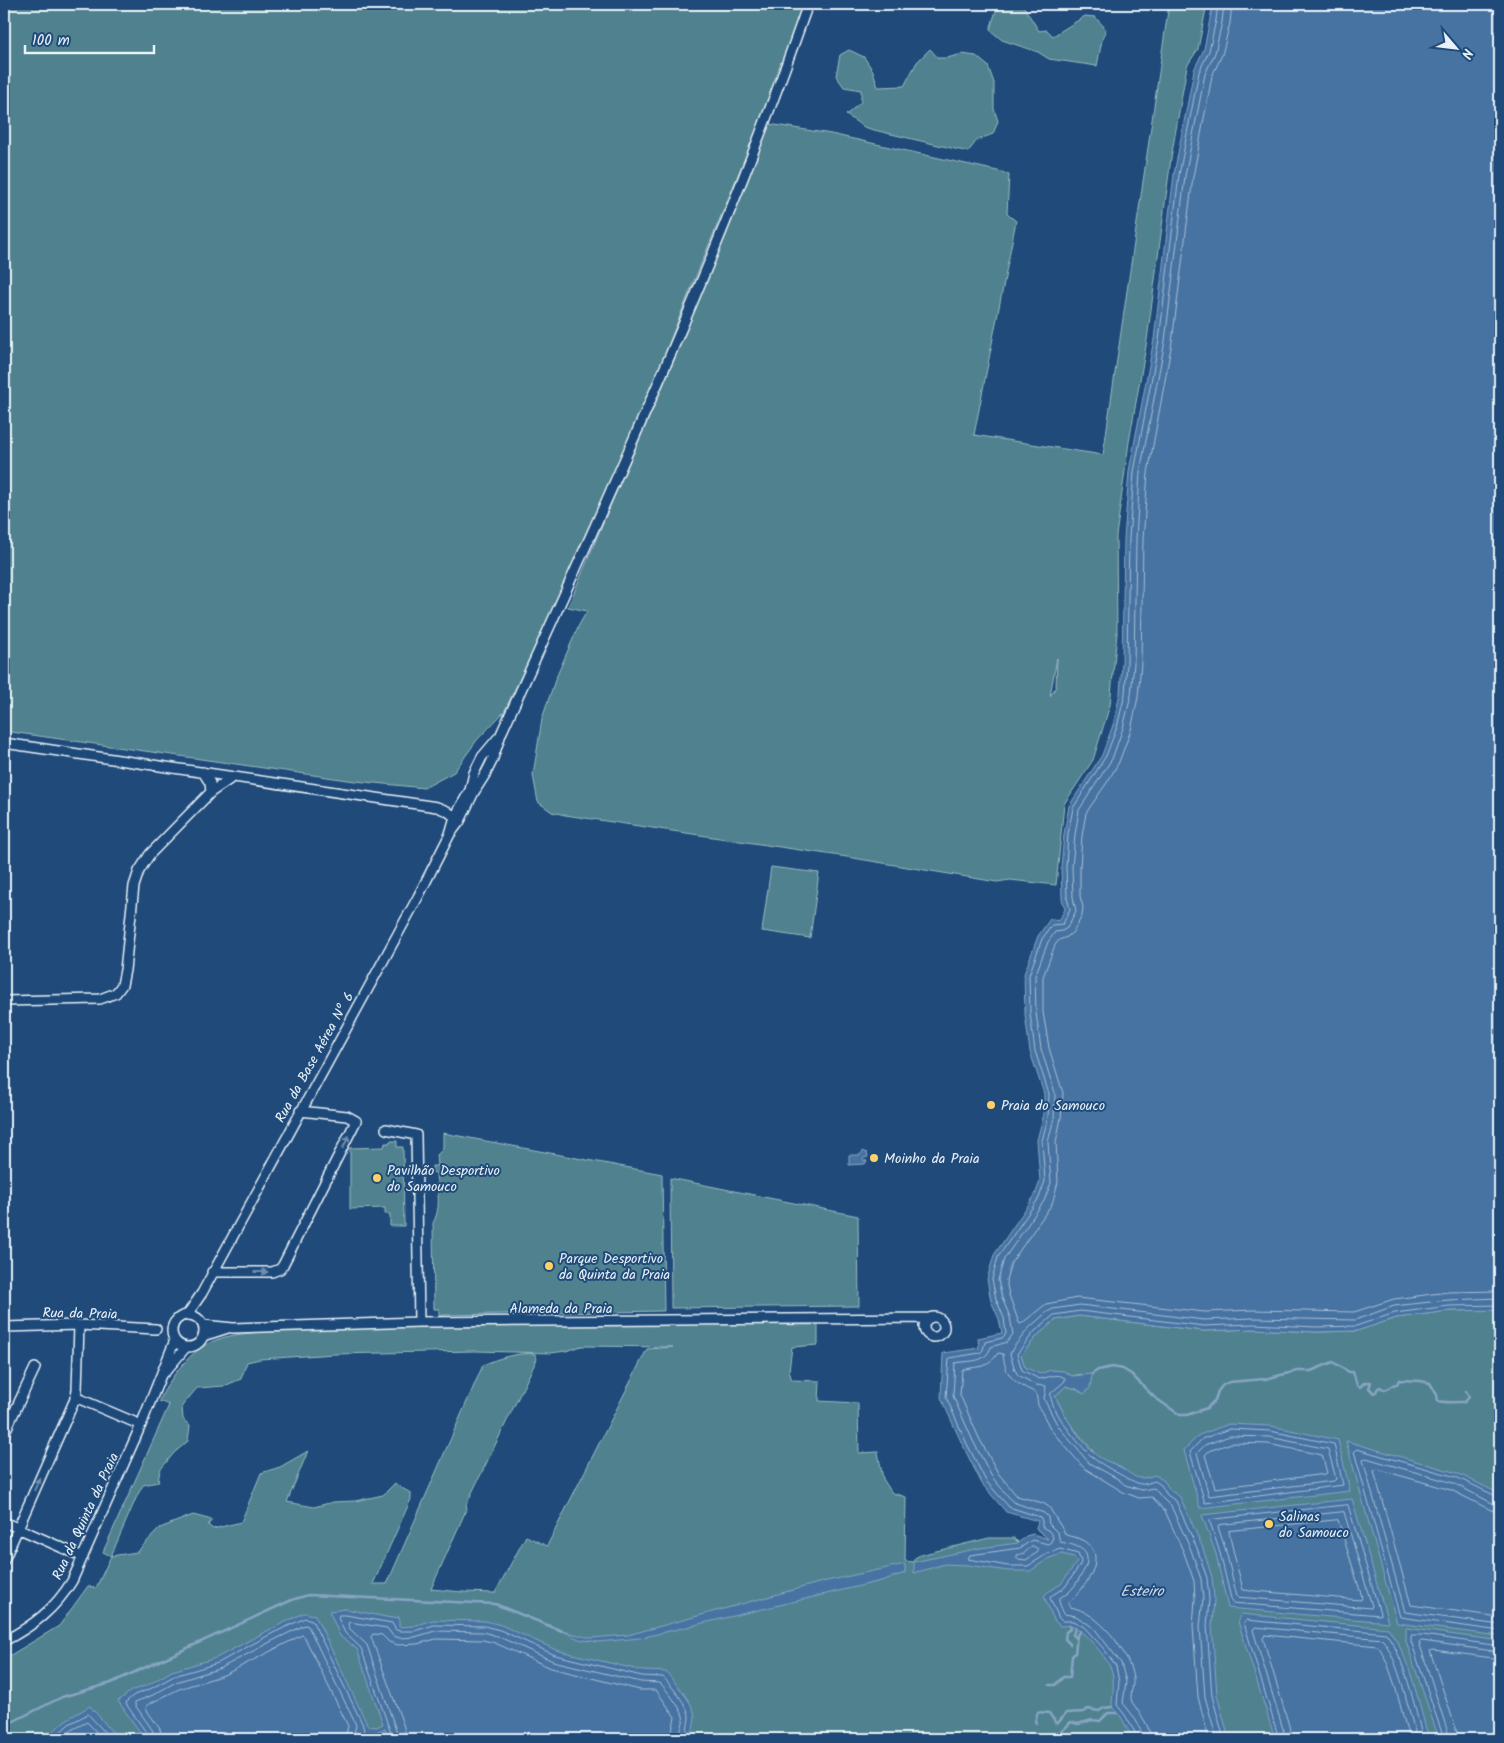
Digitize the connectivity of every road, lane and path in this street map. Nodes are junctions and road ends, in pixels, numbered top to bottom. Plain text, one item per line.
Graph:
1 (808, 4) edge
2 (501, 734) junction
3 (4, 743) edge
4 (202, 772) junction
5 (233, 777) junction
6 (210, 792) junction
7 (455, 817) junction
8 (450, 834) junction
9 (4, 1001) edge
10 (300, 1111) junction
11 (386, 1129) dead end
12 (212, 1272) junction
13 (202, 1293) junction
14 (187, 1315) junction
15 (895, 1318) junction
16 (930, 1318) junction
17 (200, 1321) junction
18 (419, 1322) junction
19 (79, 1325) junction
20 (4, 1328) edge
21 (228, 1328) junction
22 (156, 1329) dead end
23 (925, 1332) junction
24 (203, 1336) junction
25 (175, 1340) junction
26 (186, 1347) junction
27 (35, 1368) dead end
28 (160, 1378) junction
29 (75, 1397) junction
30 (141, 1425) junction
31 (4, 1434) edge
32 (4, 1522) edge
33 (18, 1528) junction
34 (83, 1557) junction
35 (4, 1560) edge
36 (4, 1641) edge

1 - 2 street
2 - 7 street
2 - 8 street
3 - 4 street
4 - 5 street
4 - 6 street
5 - 6 street
5 - 7 street
6 - 9 street
7 - 8 street
8 - 10 street, Rua da Base Aérea Nº 6
10 - 12 street, Rua da Base Aérea Nº 6
12 -> 10 street
11 - 18 street
12 - 13 street, Rua da Base Aérea Nº 6
13 - 14 street
13 - 17 street
14 - 17 street
14 - 25 street
15 - 16 street, Alameda da Praia
15 - 18 street, Alameda da Praia
15 - 23 street, Alameda da Praia
16 - 23 street
16 - 23 street
17 - 21 street
17 - 24 street
18 - 21 street, Alameda da Praia
19 - 20 street, Rua da Praia
19 - 22 street, Rua da Praia
19 - 29 street
21 - 24 street
24 - 26 street
25 - 26 street
25 - 28 street, Rua da Quinta da Praia
26 - 28 street
27 - 31 street
28 - 30 street, Rua da Quinta da Praia
29 - 30 street
33 -> 29 street
30 - 34 street, Rua da Quinta da Praia
32 - 33 street
33 - 34 street
33 - 35 street
34 - 36 street, Rua da Quinta da Praia

